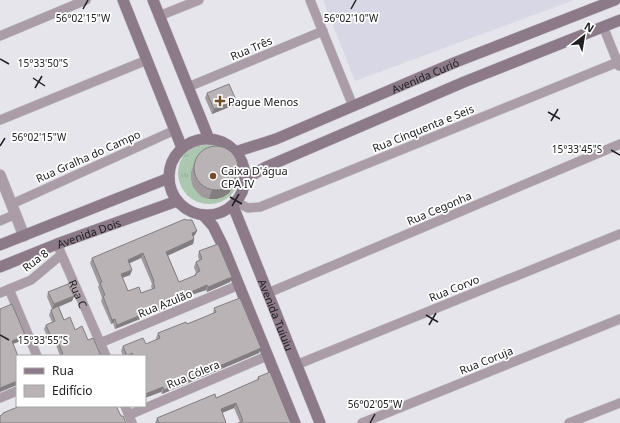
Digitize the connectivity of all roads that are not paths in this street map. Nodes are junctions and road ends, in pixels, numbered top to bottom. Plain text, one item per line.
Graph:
1 (86, 0) edge
2 (123, 0) edge
3 (153, 0) edge
4 (199, 0) edge
5 (310, 0) edge
6 (615, 0) edge
7 (159, 16) junction
8 (620, 20) edge
9 (603, 26) junction
10 (322, 31) junction
11 (0, 36) edge
12 (147, 60) junction
13 (619, 65) edge
14 (188, 87) junction
15 (353, 106) junction
16 (0, 120) edge
17 (175, 130) junction
18 (209, 139) junction
19 (620, 144) edge
20 (182, 148) junction
21 (236, 152) junction
22 (0, 175) edge
23 (169, 178) junction
24 (246, 179) junction
25 (177, 201) junction
26 (234, 204) junction
27 (14, 209) junction
28 (203, 215) junction
29 (0, 221) edge
30 (620, 234) edge
31 (24, 236) junction
32 (57, 244) junction
33 (0, 245) edge
34 (61, 255) junction
35 (0, 267) edge
36 (239, 285) junction
37 (9, 289) junction
38 (0, 293) edge
39 (268, 294) junction
40 (620, 319) edge
41 (100, 342) junction
42 (36, 355) edge
43 (106, 355) edge
44 (268, 356) junction
45 (296, 365) junction
46 (16, 392) edge
47 (0, 398) edge
48 (620, 403) edge
49 (129, 415) edge
50 (295, 423) edge
51 (320, 423) edge
52 (362, 423) edge
53 (569, 423) edge

1 - 11 street
2 - 12 main road
3 - 7 main road
4 - 7 street
5 - 10 street
6 - 15 main road, Avenida Curió
7 - 14 main road
8 - 9 main road, Avenida Curió
9 - 13 street
9 - 24 main road, Avenida Curió
10 - 14 street, Rua Três
10 - 15 street
12 - 16 street
12 - 17 main road
13 - 26 street, Rua Cinquenta e Seis
14 - 18 main road
15 - 21 main road, Avenida Curió
17 - 20 main road
17 - 27 street, Rua Gralha do Campo
18 - 20 main road
18 - 21 main road
19 - 39 street, Rua Cegonha
20 - 23 main road
21 - 24 main road
22 - 27 street
23 - 25 main road
23 - 31 main road, Avenida Dois
24 - 26 main road
25 - 28 main road
25 - 32 main road, Avenida Dois
26 - 28 main road
26 - 39 main road, Avenida Tuiuiu
27 - 29 street, Rua Gralha do Campo
27 - 31 street
28 - 36 main road
30 - 45 street, Rua Corvo
31 - 33 main road, Avenida Dois
32 - 34 street, Rua C
32 - 35 main road, Avenida Dois
34 - 37 street, Rua 8
34 - 41 street, Rua C
36 - 41 street, Rua Azulão
36 - 44 main road
37 - 38 street, Rua 8
37 - 42 street
39 - 45 main road, Avenida Tuiuiu
40 - 52 street, Rua Coruja
41 - 43 street, Rua C
44 - 49 street, Rua Cólera
44 - 50 main road
45 - 51 main road, Avenida Tuiuiu
46 - 47 street
48 - 53 street

